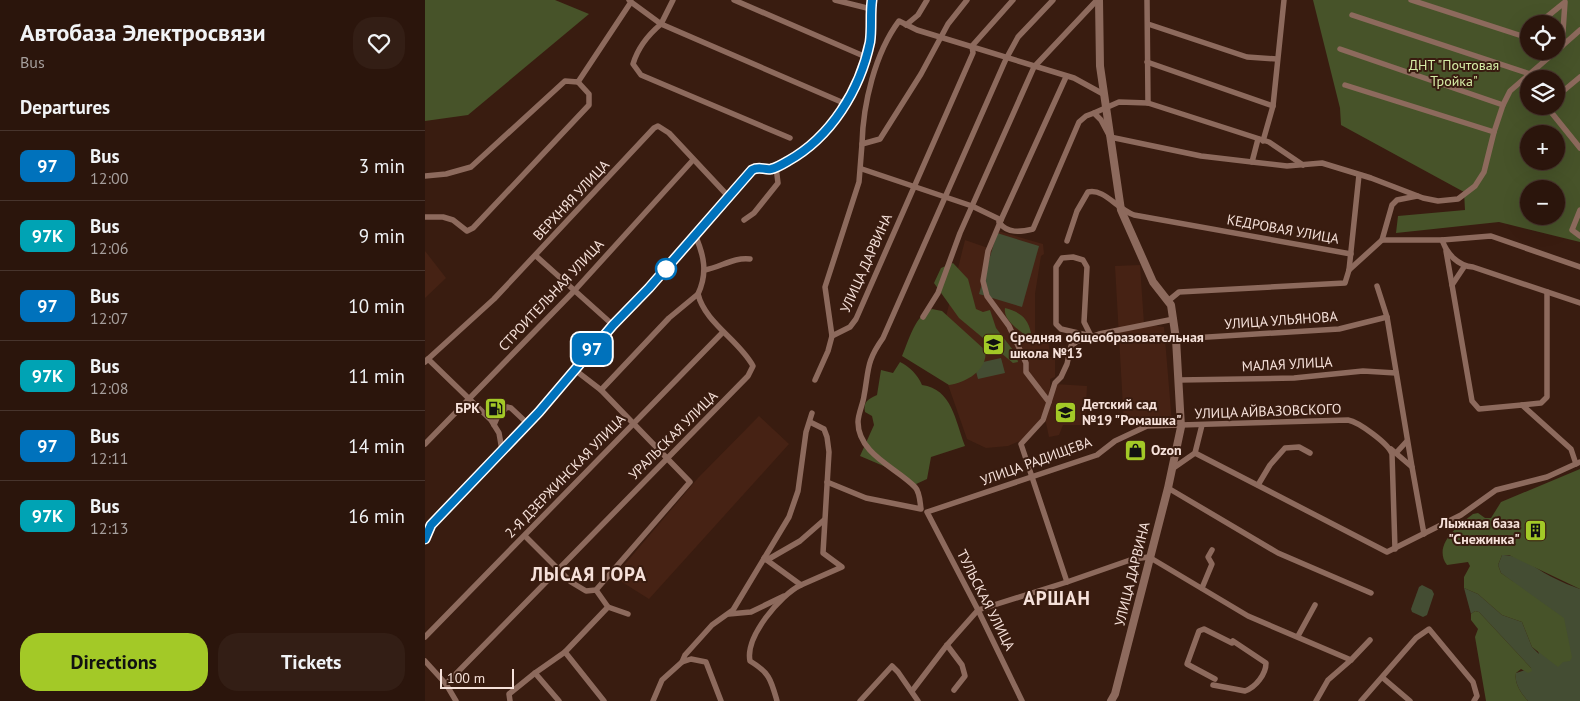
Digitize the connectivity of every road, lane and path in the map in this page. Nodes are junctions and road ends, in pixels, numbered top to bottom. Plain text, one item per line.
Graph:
1 (673, 0) edge
2 (734, 0) edge
3 (835, 0) edge
4 (927, 0) edge
5 (967, 0) edge
6 (1013, 0) edge
7 (1053, 0) edge
8 (1098, 0) edge
9 (1147, 0) edge
10 (1284, 0) edge
11 (1411, 0) edge
12 (630, 1) edge
13 (1566, 1) edge
14 (871, 4) edge
15 (1352, 15) dead end
16 (1549, 15) edge
17 (1565, 15) edge
18 (661, 24) junction
19 (1148, 24) junction
20 (906, 26) junction
21 (1580, 30) edge
22 (1520, 35) edge
23 (942, 36) junction
24 (1565, 43) edge
25 (972, 46) junction
26 (1340, 49) dead end
27 (867, 57) junction
28 (1006, 59) junction
29 (1277, 59) junction
30 (1546, 60) edge
31 (1147, 62) junction
32 (1033, 67) junction
33 (1535, 70) edge
34 (1520, 71) edge
35 (1067, 77) junction
36 (1580, 77) edge
37 (578, 82) junction
38 (1520, 82) edge
39 (1345, 84) dead end
40 (1565, 90) edge
41 (1105, 95) junction
42 (1148, 103) junction
43 (846, 104) junction
44 (1503, 105) junction
45 (1273, 106) junction
46 (1107, 107) junction
47 (1094, 113) junction
48 (1555, 115) edge
49 (1494, 132) junction
50 (1111, 137) junction
51 (790, 138) dead end
52 (1260, 140) junction
53 (862, 144) junction
54 (1580, 148) edge
55 (693, 160) junction
56 (1252, 162) junction
57 (1303, 165) junction
58 (776, 167) junction
59 (862, 169) junction
60 (1359, 175) junction
61 (425, 176) edge
62 (914, 186) junction
63 (728, 196) junction
64 (1417, 196) junction
65 (944, 197) junction
66 (972, 206) junction
67 (1121, 210) junction
68 (1580, 210) edge
69 (425, 217) edge
70 (744, 220) dead end
71 (1000, 221) junction
72 (695, 235) junction
73 (1580, 236) edge
74 (1383, 240) junction
75 (1442, 240) junction
76 (1067, 241) dead end
77 (1446, 251) junction
78 (1351, 254) junction
79 (535, 256) junction
80 (750, 259) dead end
81 (1464, 266) junction
82 (1580, 266) edge
83 (705, 270) junction
84 (1349, 270) junction
85 (1452, 285) junction
86 (1377, 286) dead end
87 (575, 290) junction
88 (1547, 292) junction
89 (698, 294) junction
90 (1168, 301) junction
91 (1580, 303) edge
92 (923, 317) dead end
93 (1387, 317) junction
94 (1174, 320) junction
95 (613, 325) junction
96 (723, 332) junction
97 (831, 336) junction
98 (1091, 336) junction
99 (1176, 339) junction
100 (427, 361) edge
101 (575, 370) junction
102 (1396, 372) junction
103 (815, 380) dead end
104 (1179, 380) junction
105 (601, 390) junction
106 (469, 399) junction
107 (1049, 402) junction
108 (1521, 405) junction
109 (812, 413) dead end
110 (810, 422) junction
111 (528, 424) junction
112 (635, 424) junction
113 (494, 425) junction
114 (1202, 425) junction
115 (1181, 427) junction
116 (1407, 441) junction
117 (425, 444) edge
118 (502, 450) junction
119 (1393, 451) junction
120 (1195, 453) junction
121 (1310, 453) dead end
122 (667, 458) junction
123 (1578, 463) edge
124 (1412, 467) junction
125 (1172, 469) junction
126 (1033, 477) junction
127 (827, 482) junction
128 (1258, 485) junction
129 (1168, 488) junction
130 (924, 510) junction
131 (824, 520) junction
132 (428, 523) edge
133 (1424, 534) junction
134 (525, 536) junction
135 (425, 539) edge
136 (1395, 549) junction
137 (1212, 550) dead end
138 (1149, 557) junction
139 (765, 559) junction
140 (559, 569) junction
141 (1067, 582) junction
142 (801, 585) junction
143 (1202, 588) junction
144 (596, 590) junction
145 (1371, 593) dead end
146 (786, 596) junction
147 (1315, 605) dead end
148 (608, 607) junction
149 (978, 610) junction
150 (628, 614) dead end
151 (729, 614) junction
152 (1298, 636) junction
153 (425, 637) edge
154 (1370, 640) dead end
155 (947, 645) junction
156 (565, 652) junction
157 (1351, 660) junction
158 (425, 661) edge
159 (682, 662) junction
160 (535, 673) junction
161 (1383, 678) junction
162 (1214, 682) joint
163 (446, 684) junction
164 (954, 690) dead end
165 (913, 691) junction
166 (456, 701) edge
167 (510, 701) edge
168 (559, 701) edge
169 (604, 701) edge
170 (653, 701) edge
171 (721, 701) edge
172 (777, 701) edge
173 (860, 701) edge
174 (918, 701) edge
175 (1022, 701) edge
176 (1111, 701) edge
177 (1316, 701) edge
178 (1361, 701) edge
179 (1410, 701) edge
180 (1474, 701) edge

1 - 18 street
2 - 27 street
3 - 14 street
4 - 20 street
5 - 23 street
6 - 25 street, УЛИЦА ДАРВИНА
7 - 28 street
8 - 32 street
8 - 41 street
9 - 19 street
10 - 29 street
11 - 22 street
12 - 18 street
12 - 37 street
13 - 16 street
13 - 17 street
14 - 27 street
15 - 34 street
18 - 43 street
18 - 51 street
19 - 29 street
19 - 31 street
20 - 23 street
20 - 53 street, УЛИЦА ДАРВИНА
21 - 24 street
23 - 25 street
23 - 53 street
25 - 28 street
25 - 62 street, УЛИЦА ДАРВИНА
26 - 44 street
27 - 43 street
28 - 32 street
28 - 65 street
29 - 45 street
30 - 33 street
31 - 42 street
31 - 45 street
32 - 35 street
32 - 66 street
35 - 41 street
35 - 71 street
36 - 40 street
37 - 61 street
37 - 69 street
38 - 44 street
39 - 49 street
41 - 46 street
42 - 46 street
42 - 52 street
43 - 58 street
44 - 49 street
45 - 52 street
46 - 47 street
46 - 50 street, УЛИЦА ДАРВИНА
47 - 50 street, УЛИЦА ДАРВИНА
47 - 71 street
48 - 54 street
49 - 64 street
50 - 56 street
50 - 67 street, УЛИЦА ДАРВИНА
52 - 56 street
52 - 57 street
53 - 59 street, УЛИЦА ДАРВИНА
55 - 63 street, ВЕРХНЯЯ УЛИЦА
55 - 79 street, ВЕРХНЯЯ УЛИЦА
55 - 87 street, СТРОИТЕЛЬНАЯ УЛИЦА
56 - 57 street
57 - 60 street
58 - 63 street
58 - 70 street
59 - 62 street
59 - 97 street, УЛИЦА ДАРВИНА
60 - 64 street
60 - 78 street
62 - 65 street
62 - 97 street, УЛИЦА ДАРВИНА
63 - 72 street
64 - 74 street
65 - 66 street
65 - 130 street
66 - 71 street
66 - 92 street
67 - 76 street
67 - 78 street, КЕДРОВАЯ УЛИЦА
67 - 90 street, УЛИЦА ДАРВИНА
68 - 73 street
71 - 107 street
72 - 83 street
72 - 95 street
74 - 75 street
74 - 84 street
75 - 77 street
75 - 82 street
77 - 81 street
77 - 85 street
78 - 84 street, КЕДРОВАЯ УЛИЦА
79 - 87 street
79 - 100 street, ВЕРХНЯЯ УЛИЦА
80 - 83 street
81 - 85 street
81 - 88 street
83 - 89 street
84 - 90 street
85 - 108 street
86 - 93 street
87 - 95 street
87 - 106 street, СТРОИТЕЛЬНАЯ УЛИЦА
88 - 91 street
88 - 108 street
89 - 96 street, УРАЛЬСКАЯ УЛИЦА
89 - 105 street
90 - 94 street, УЛИЦА ДАРВИНА
93 - 99 street, УЛИЦА УЛЬЯНОВА
93 - 102 street
94 - 98 street
94 - 99 street, УЛИЦА ДАРВИНА
95 - 101 street
96 - 112 street, 2-Я ДЗЕРЖИНСКАЯ УЛИЦА
96 - 122 street, УРАЛЬСКАЯ УЛИЦА
97 - 103 street
98 - 98 street
98 - 107 street
99 - 104 street, УЛИЦА ДАРВИНА
100 - 106 street
101 - 105 street
101 - 111 street
102 - 104 street, МАЛАЯ УЛИЦА
102 - 116 street
104 - 115 street, УЛИЦА ДАРВИНА
105 - 112 street
106 - 113 street
106 - 117 street, СТРОИТЕЛЬНАЯ УЛИЦА
107 - 126 street
108 - 123 street
109 - 110 street
110 - 127 street
110 - 139 street
111 - 113 street
111 - 118 street
112 - 122 street
112 - 134 street, 2-Я ДЗЕРЖИНСКАЯ УЛИЦА
113 - 118 street
114 - 115 street, УЛИЦА АЙВАЗОВСКОГО
114 - 119 street, УЛИЦА АЙВАЗОВСКОГО
114 - 120 street
115 - 125 street, УЛИЦА ДАРВИНА
115 - 126 street, УЛИЦА РАДИЩЕВА
116 - 119 street
116 - 124 street
118 - 132 street
119 - 124 street
119 - 136 street
120 - 125 street
120 - 128 street
121 - 128 street
122 - 140 street, УРАЛЬСКАЯ УЛИЦА
122 - 144 street
123 - 133 street
124 - 133 street
125 - 129 street, УЛИЦА ДАРВИНА
126 - 130 street, УЛИЦА РАДИЩЕВА
126 - 141 street
127 - 130 street
127 - 131 street
128 - 136 street
129 - 138 street, УЛИЦА ДАРВИНА
129 - 145 street
130 - 149 street, ТУЛЬСКАЯ УЛИЦА
131 - 139 street
131 - 142 street
132 - 135 street
133 - 136 street
134 - 140 street
134 - 153 street, 2-Я ДЗЕРЖИНСКАЯ УЛИЦА
137 - 143 street
138 - 141 street
138 - 143 street
138 - 176 street, УЛИЦА ДАРВИНА
139 - 142 street
139 - 151 street
140 - 144 street
140 - 163 street, УРАЛЬСКАЯ УЛИЦА
141 - 149 street
142 - 146 street
143 - 152 street
144 - 148 street
146 - 151 street
146 - 172 street
147 - 152 street
148 - 150 street
148 - 156 street
149 - 155 street
149 - 175 street, ТУЛЬСКАЯ УЛИЦА
151 - 159 street
152 - 157 street
154 - 157 street
155 - 164 street
155 - 165 street
156 - 160 street
156 - 169 street
157 - 177 street
158 - 163 street
159 - 170 street
159 - 171 street
160 - 167 street
160 - 168 street
161 - 178 street
161 - 179 street
161 - 180 street
162 - 162 street
163 - 166 street
165 - 173 street
165 - 174 street

